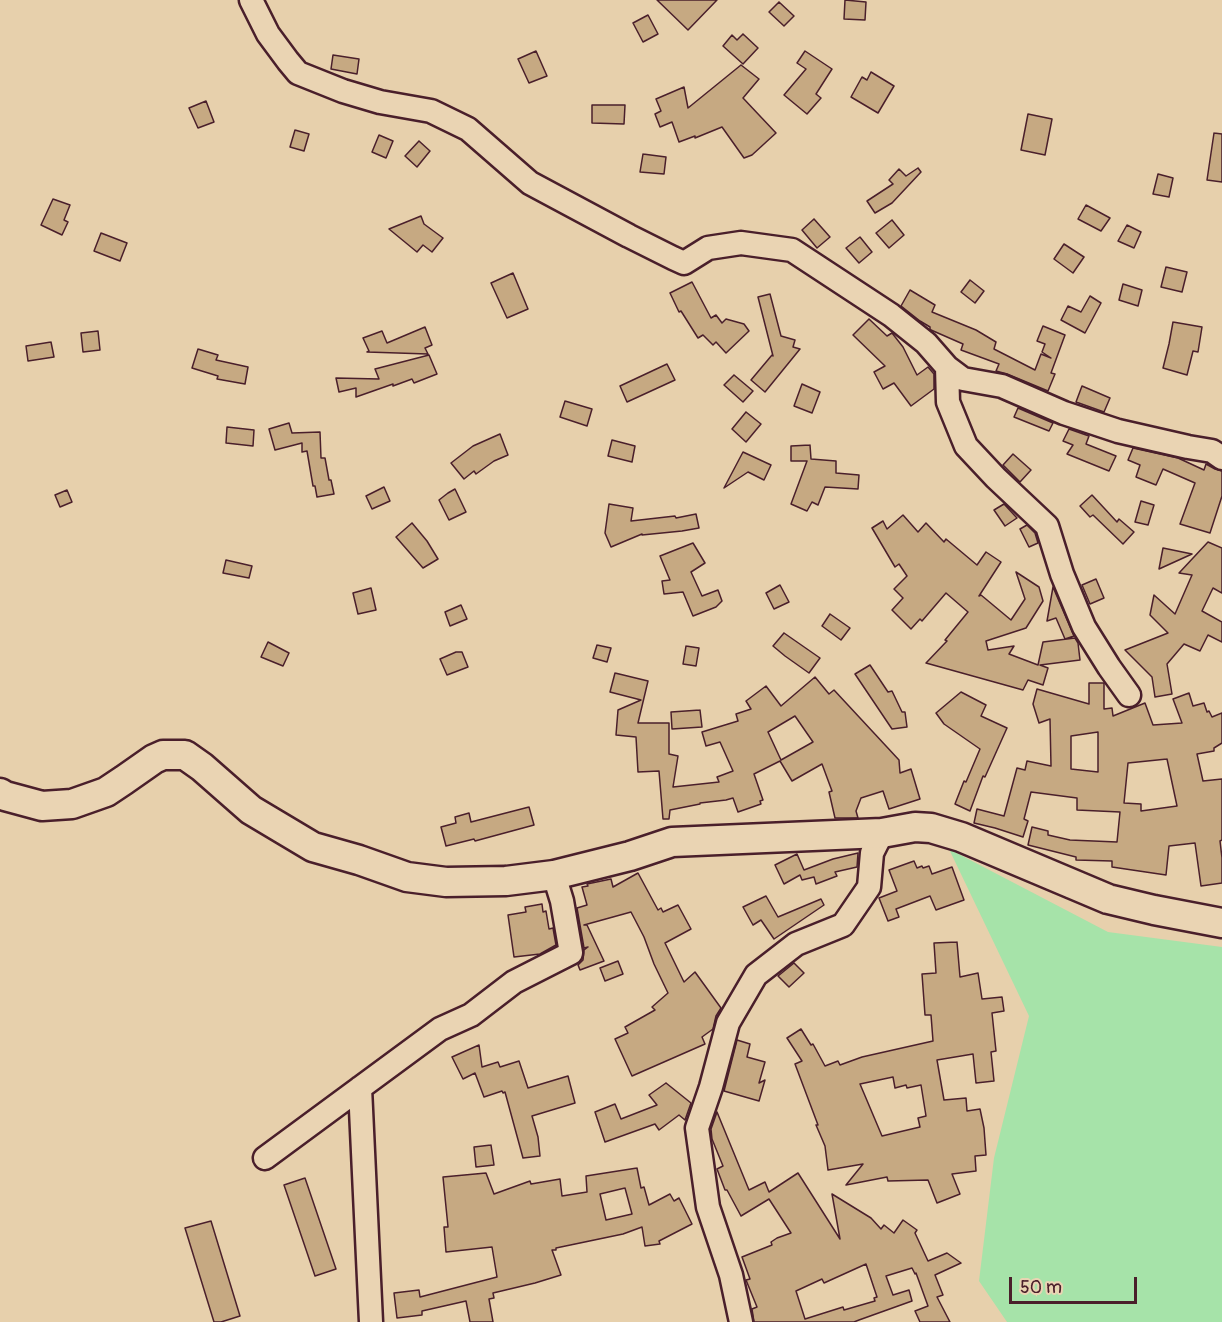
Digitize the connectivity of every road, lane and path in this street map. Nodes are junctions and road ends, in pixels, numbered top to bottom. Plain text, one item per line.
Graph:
1 (251, 0) edge
2 (947, 367) junction
3 (1222, 458) edge
4 (1129, 695) dead end
5 (0, 793) edge
6 (882, 833) junction
7 (554, 875) junction
8 (1222, 923) edge
9 (360, 1088) junction
10 (265, 1158) dead end
11 (371, 1322) edge
12 (741, 1322) edge

1 - 2 street
2 - 3 street
2 - 4 street
5 - 7 main road
6 - 7 main road
6 - 8 main road
6 - 12 street
7 - 9 street
9 - 10 street
9 - 11 street

